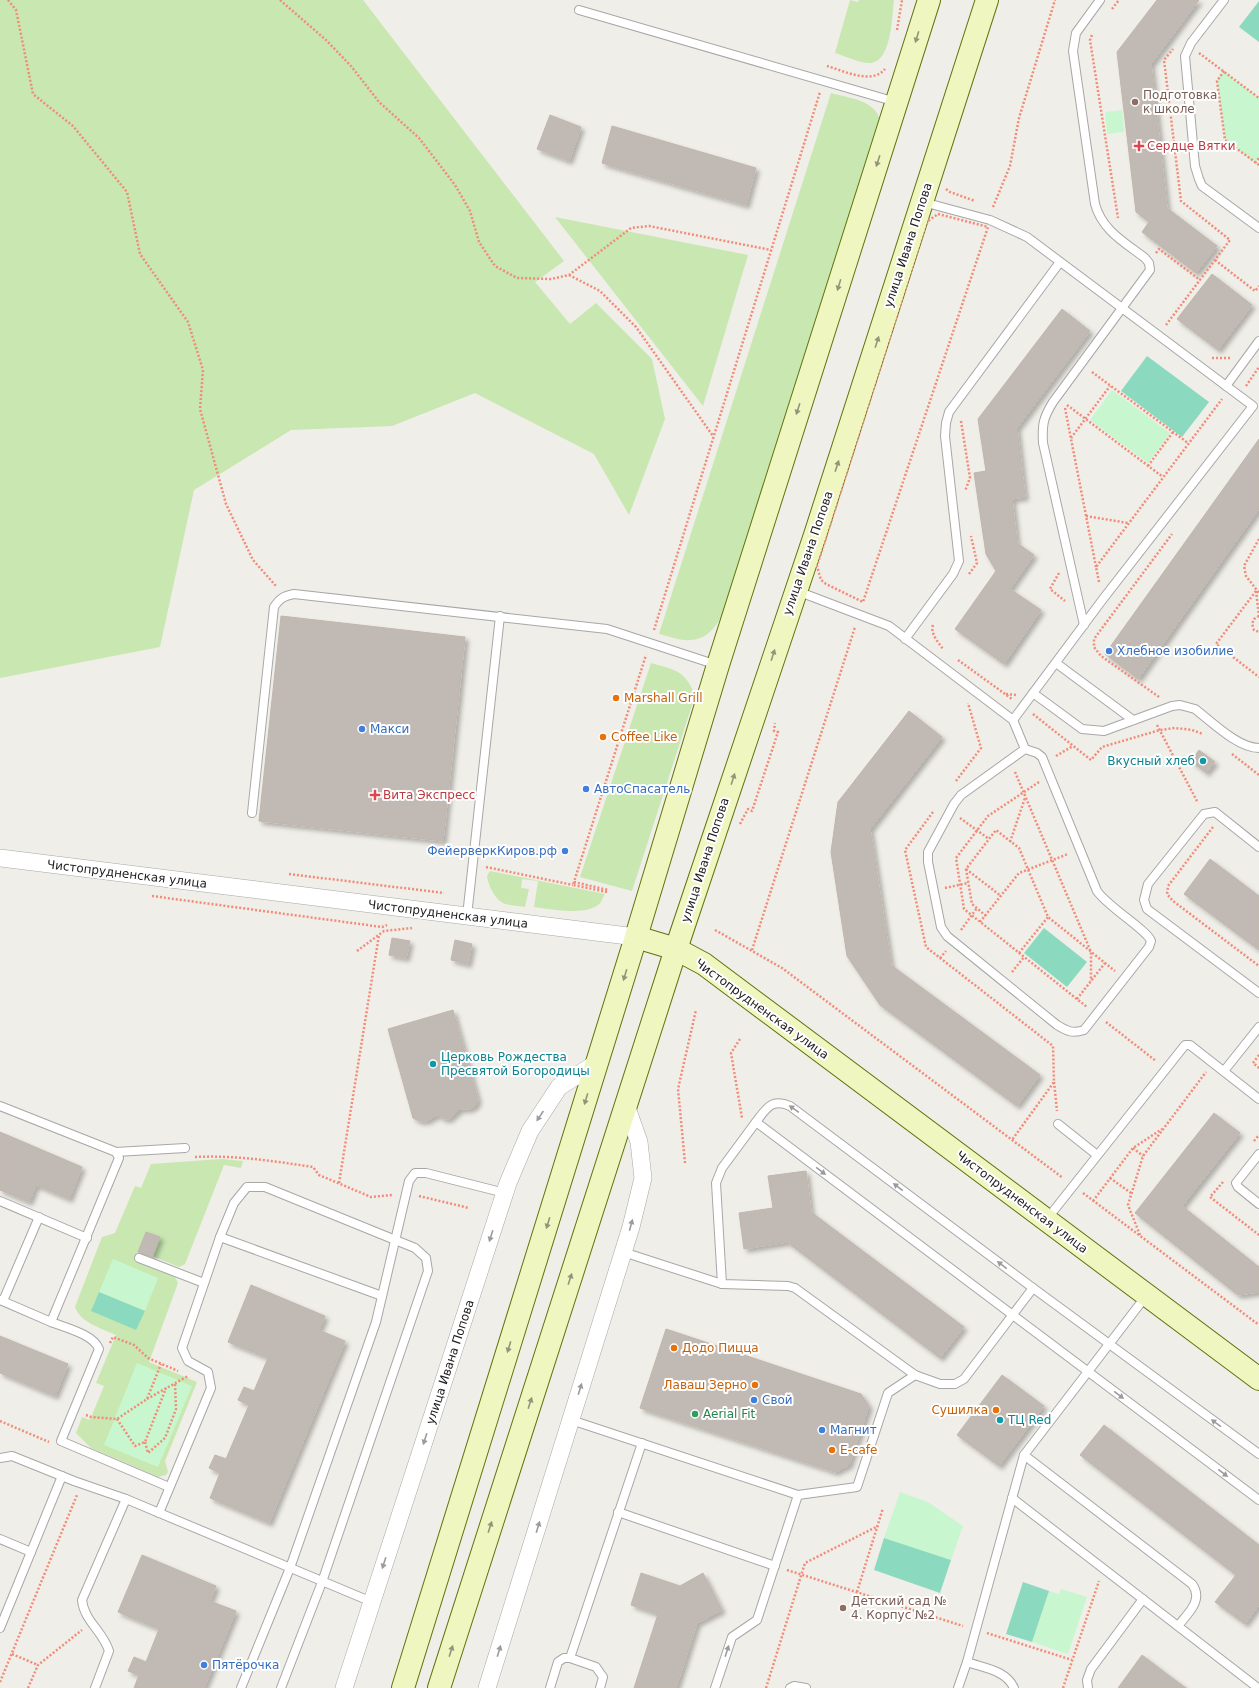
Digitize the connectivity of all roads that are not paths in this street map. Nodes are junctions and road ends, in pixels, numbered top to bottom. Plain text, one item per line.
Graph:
1 (929, 0) edge
2 (987, 0) edge
3 (1100, 0) edge
4 (1224, 0) edge
5 (579, 10) dead end
6 (897, 102) junction
7 (923, 202) junction
8 (1259, 228) edge
9 (1060, 262) junction
10 (1122, 309) junction
11 (1259, 341) edge
12 (1226, 386) junction
13 (1256, 408) edge
14 (795, 590) junction
15 (500, 616) junction
16 (1084, 625) junction
17 (905, 639) junction
18 (1056, 663) junction
19 (718, 665) junction
20 (1033, 693) junction
21 (1013, 720) junction
22 (1133, 720) junction
23 (1259, 748) edge
24 (1025, 749) junction
25 (252, 813) dead end
26 (1259, 847) edge
27 (0, 858) edge
28 (467, 916) junction
29 (636, 937) junction
30 (676, 949) junction
31 (1259, 993) edge
32 (1259, 1027) edge
33 (598, 1062) junction
34 (1224, 1071) junction
35 (1259, 1099) edge
36 (626, 1105) junction
37 (0, 1106) edge
38 (756, 1122) junction
39 (1058, 1124) road end
40 (185, 1148) dead end
41 (116, 1152) junction
42 (1259, 1154) edge
43 (1097, 1155) junction
44 (505, 1193) junction
45 (0, 1201) edge
46 (1259, 1204) edge
47 (39, 1217) junction
48 (1046, 1220) junction
49 (220, 1237) junction
50 (87, 1238) junction
51 (395, 1241) junction
52 (623, 1252) junction
53 (138, 1258) dead end
54 (204, 1283) junction
55 (722, 1284) junction
56 (1033, 1288) junction
57 (1147, 1295) junction
58 (382, 1296) junction
59 (2, 1301) edge
60 (1013, 1315) junction
61 (52, 1322) junction
62 (1109, 1344) junction
63 (1088, 1372) junction
64 (915, 1375) junction
65 (1259, 1379) edge
66 (571, 1420) junction
67 (642, 1443) junction
68 (1259, 1454) edge
69 (1024, 1455) junction
70 (0, 1458) edge
71 (62, 1476) junction
72 (169, 1487) junction
73 (798, 1495) junction
74 (1012, 1498) junction
75 (126, 1499) junction
76 (1259, 1500) edge
77 (618, 1512) junction
78 (159, 1513) junction
79 (0, 1539) edge
80 (31, 1552) junction
81 (775, 1566) junction
82 (290, 1568) junction
83 (322, 1582) junction
84 (1143, 1599) junction
85 (372, 1602) junction
86 (1178, 1626) junction
87 (0, 1628) edge
88 (570, 1658) junction
89 (966, 1662) junction
90 (95, 1688) edge
91 (241, 1688) edge
92 (281, 1688) edge
93 (344, 1688) edge
94 (403, 1688) edge
95 (439, 1688) edge
96 (488, 1688) edge
97 (550, 1688) edge
98 (600, 1688) edge
99 (715, 1688) edge
100 (790, 1688) edge
101 (806, 1688) edge
102 (958, 1688) edge
103 (1014, 1688) edge
104 (1088, 1688) edge
105 (1258, 1688) edge

1 -> 6 main road
2 - 7 main road, улица Ивана Попова
3 - 10 lane
4 - 8 lane
5 - 6 lane
6 -> 19 main road
7 - 9 lane
14 -> 7 main road, улица Ивана Попова
9 - 10 lane
9 - 17 lane
10 - 12 lane
10 - 16 lane
11 - 12 lane
12 - 13 lane
13 - 16 lane
14 - 17 lane
30 -> 14 main road, улица Ивана Попова
15 - 19 lane
15 - 25 lane
15 - 28 lane
16 - 18 lane
17 - 21 lane
18 - 20 lane
18 - 22 lane
19 - 29 main road
20 - 21 lane
20 - 22 lane
21 - 24 lane
22 - 23 lane
24 - 24 lane
26 - 31 lane
27 - 28 street, Чистопрудненская улица
28 - 29 street, Чистопрудненская улица
29 - 30 main road, Чистопрудненская улица
29 -> 33 main road
30 - 36 main road, улица Ивана Попова
30 - 48 main road, Чистопрудненская улица
32 - 34 lane
33 -> 44 street, улица Ивана Попова
33 -> 94 main road
34 - 35 lane
34 - 43 lane
52 -> 36 street
95 -> 36 main road, улица Ивана Попова
37 - 41 lane
38 - 55 lane
56 -> 38 lane
38 -> 60 lane
39 - 43 lane
40 - 41 lane
41 - 50 lane
42 - 46 lane
43 - 48 lane
44 - 51 lane
44 -> 85 street, улица Ивана Попова
45 - 47 lane
47 - 50 lane
47 - 59 lane
48 - 57 main road, Чистопрудненская улица
49 - 51 lane
49 - 54 lane
49 - 58 lane
50 - 61 lane
51 - 58 lane
51 - 83 lane
52 - 55 lane
66 -> 52 street
53 - 54 lane
54 - 72 lane
55 - 64 lane
56 - 60 lane
56 - 62 lane
57 - 62 lane
57 - 65 main road, Чистопрудненская улица
58 - 82 lane
59 - 61 lane
60 - 63 lane
60 - 64 lane
61 - 72 lane
62 - 63 lane
68 -> 62 lane
63 - 69 lane
63 -> 76 lane
64 - 73 lane
66 - 67 lane
96 -> 66 street
67 - 73 lane
67 - 77 lane
69 - 74 lane
69 - 86 lane
70 - 71 lane
71 - 75 lane
71 - 80 lane
72 - 78 lane
73 - 81 lane
74 - 84 lane
74 - 89 lane
75 - 78 lane
75 - 90 lane
77 - 81 lane
77 - 88 lane
78 - 82 lane
79 - 80 lane
80 - 87 lane
99 -> 81 lane
82 - 83 lane
82 - 91 lane
83 - 85 lane
83 - 92 lane
84 - 86 lane
84 - 104 lane
85 - 93 street, улица Ивана Попова
86 - 105 lane
88 - 97 lane
88 - 98 lane
89 - 102 lane
89 - 103 lane
100 - 101 lane

